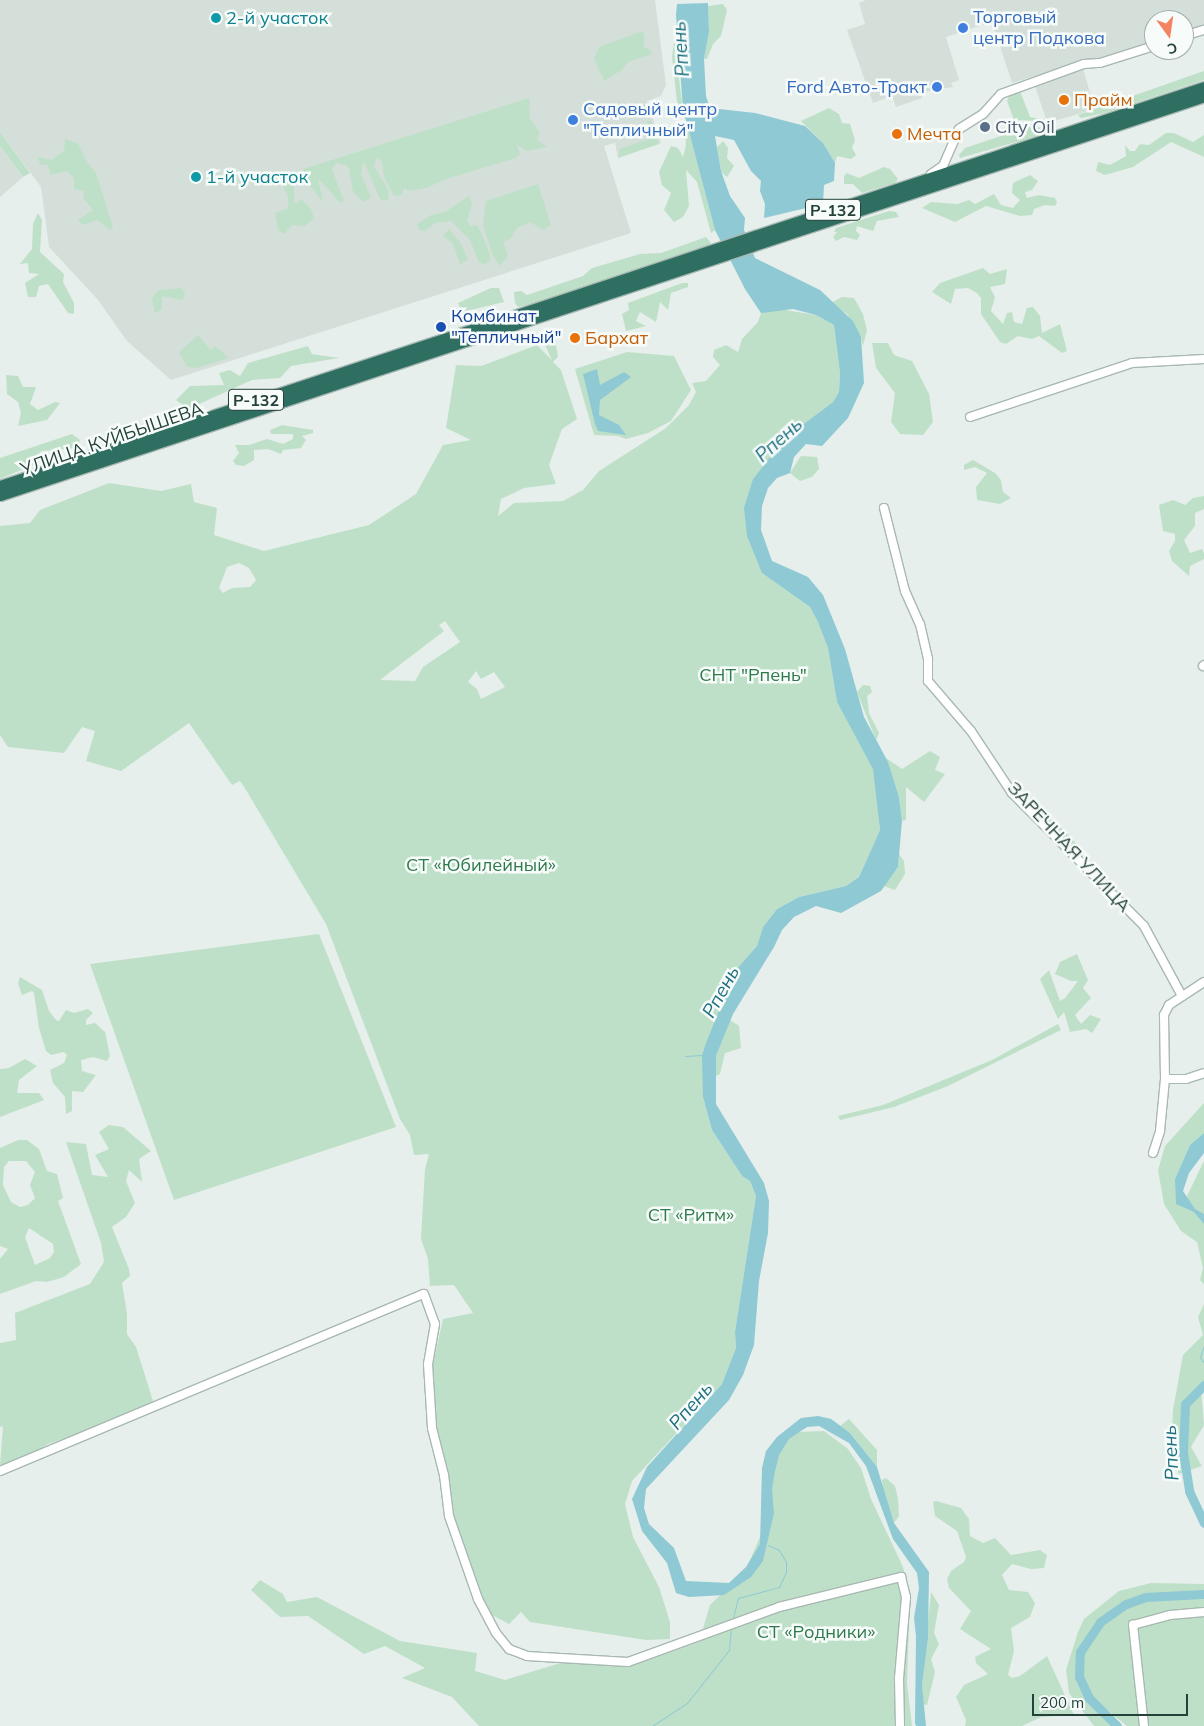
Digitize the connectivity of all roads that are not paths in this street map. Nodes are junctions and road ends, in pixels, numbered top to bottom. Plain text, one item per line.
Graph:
1 (1144, 49) edge
2 (1203, 89) edge
3 (909, 185) junction
4 (759, 240) junction
5 (718, 253) junction
6 (1204, 359) edge
7 (970, 417) dead end
8 (0, 486) edge
9 (0, 495) edge
10 (884, 508) dead end
11 (1204, 982) edge
12 (1182, 996) junction
13 (1204, 1073) edge
14 (1165, 1079) junction
15 (1153, 1153) dead end
16 (0, 1471) edge
17 (1204, 1612) edge
18 (900, 1726) edge
19 (1144, 1726) edge

1 - 3 street
2 - 3 highway, Р-132
2 - 4 highway, Р-132
3 - 4 highway, Р-132
4 - 5 highway, Р-132
5 - 8 highway, УЛИЦА КУЙБЫШЕВА / Р-132
5 - 9 highway, УЛИЦА КУЙБЫШЕВА / Р-132
6 - 7 street
10 - 12 street, ЗАРЕЧНАЯ УЛИЦА
11 - 12 street
12 - 14 street
13 - 14 street
14 - 15 street
16 - 18 street
17 - 19 street

